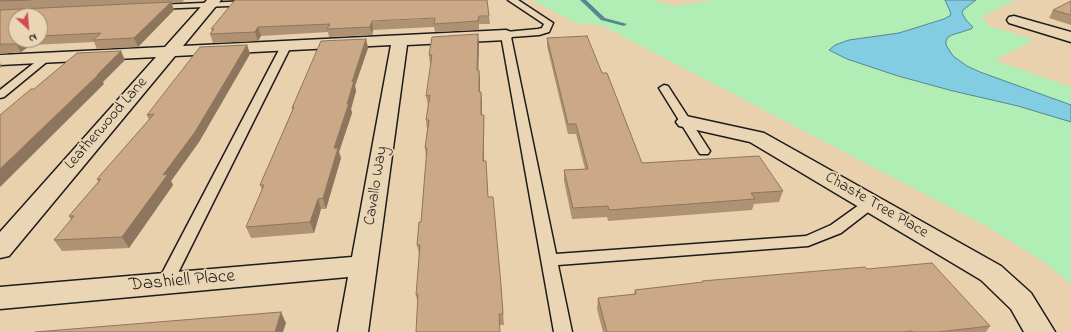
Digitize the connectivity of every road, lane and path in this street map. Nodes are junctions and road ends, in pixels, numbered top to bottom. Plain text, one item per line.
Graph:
1 (512, 0) edge
2 (212, 2) edge
3 (262, 2) edge
4 (148, 7) edge
5 (1014, 20) dead end
6 (506, 35) junction
7 (1071, 37) edge
8 (400, 40) junction
9 (286, 46) junction
10 (169, 52) junction
11 (46, 58) junction
12 (0, 60) edge
13 (664, 88) dead end
14 (0, 95) edge
15 (686, 122) junction
16 (704, 151) dead end
17 (871, 203) junction
18 (0, 249) edge
19 (550, 260) junction
20 (364, 266) junction
21 (165, 283) junction
22 (0, 298) edge
23 (353, 332) edge
24 (563, 332) edge
25 (1040, 332) edge

1 - 6 lane
2 - 3 lane
2 - 4 lane
2 - 10 street, Leatherwood Lane
5 - 7 street
6 - 8 street
6 - 19 lane
8 - 9 street
8 - 20 street, Cavallo Way
9 - 10 street
9 - 21 lane
10 - 11 street
10 - 18 street, Leatherwood Lane
11 - 12 street
11 - 14 lane
13 - 15 lane
15 - 16 lane
15 - 17 street, Chaste Tree Place
17 - 19 lane
17 - 25 street, Chaste Tree Place
19 - 24 lane
20 - 21 street, Dashiell Place
20 - 23 street, Cavallo Way
21 - 22 street, Dashiell Place

